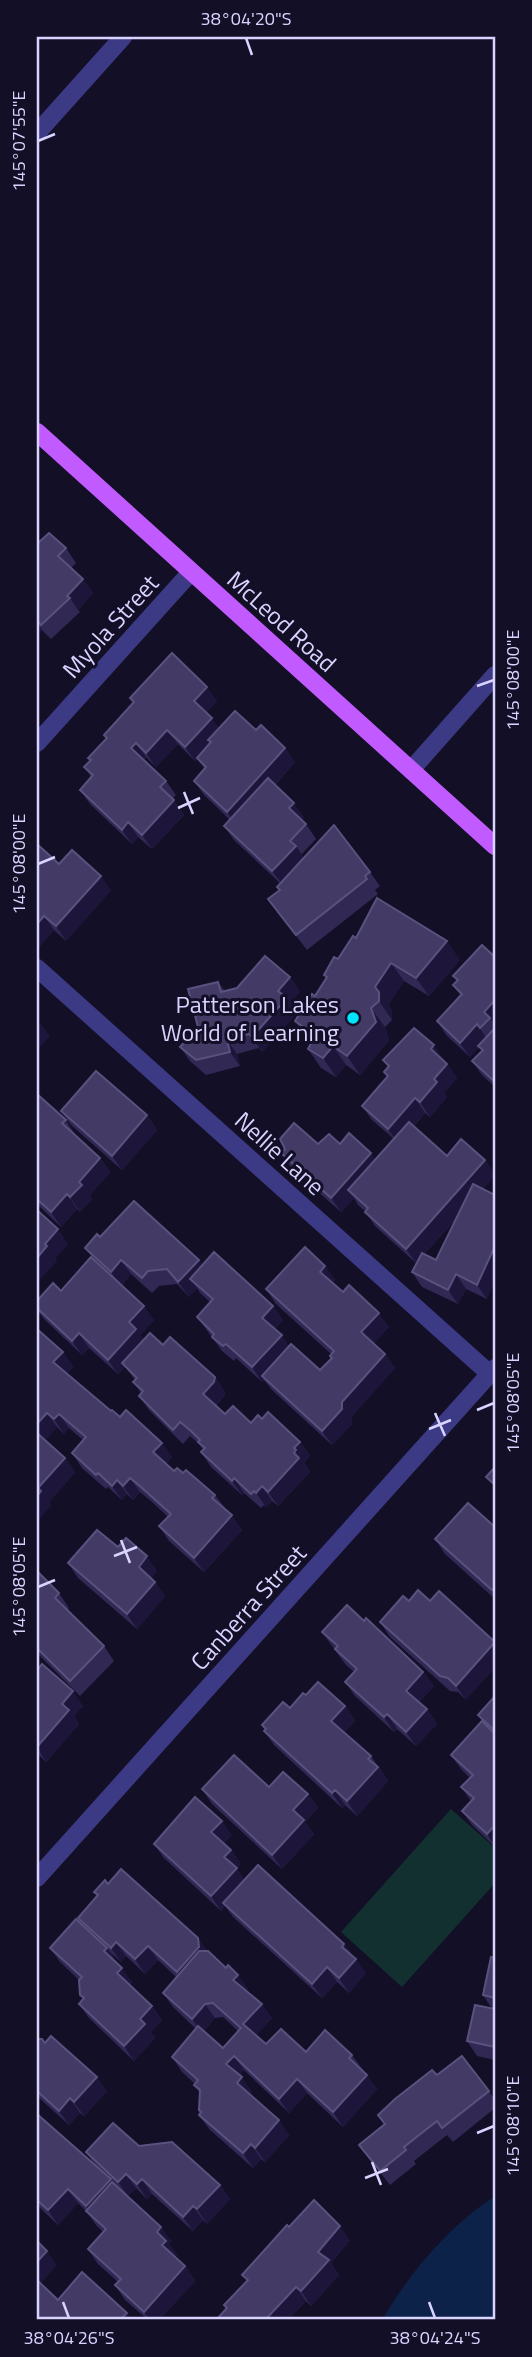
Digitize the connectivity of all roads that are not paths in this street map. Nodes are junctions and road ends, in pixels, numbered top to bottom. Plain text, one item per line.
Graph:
1 (123, 37) edge
2 (37, 133) edge
3 (37, 432) edge
4 (191, 572) junction
5 (495, 675) edge
6 (37, 743) edge
7 (411, 771) junction
8 (495, 846) edge
9 (37, 968) edge
10 (493, 1371) edge
11 (37, 1878) edge

1 - 2 street
3 - 4 main road, McLeod Road
4 - 6 street, Myola Street
4 - 7 main road, McLeod Road
5 - 7 street
7 - 8 main road, McLeod Road
9 - 10 street, Nellie Lane
10 - 11 street, Canberra Street

